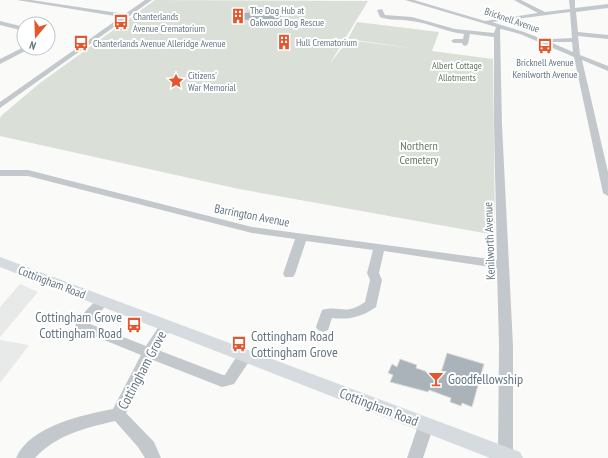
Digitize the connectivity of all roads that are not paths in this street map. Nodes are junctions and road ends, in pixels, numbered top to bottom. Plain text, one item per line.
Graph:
1 (20, 0) edge
2 (149, 0) edge
3 (408, 0) edge
4 (420, 0) edge
5 (517, 0) edge
6 (573, 6) edge
7 (608, 6) edge
8 (379, 14) dead end
9 (544, 14) junction
10 (127, 16) junction
11 (472, 16) junction
12 (486, 22) junction
13 (0, 23) edge
14 (16, 27) edge
15 (497, 27) junction
16 (467, 32) junction
17 (525, 32) junction
18 (575, 37) junction
19 (608, 37) edge
20 (454, 41) dead end
21 (552, 41) junction
22 (16, 54) edge
23 (577, 54) junction
24 (0, 62) edge
25 (607, 67) edge
26 (580, 69) junction
27 (0, 106) edge
28 (0, 174) edge
29 (608, 193) edge
30 (301, 238) junction
31 (379, 247) junction
32 (0, 262) edge
33 (503, 265) junction
34 (289, 274) dead end
35 (103, 302) junction
36 (166, 326) junction
37 (323, 327) dead end
38 (149, 353) junction
39 (244, 357) junction
40 (118, 414) junction
41 (426, 425) junction
42 (509, 457) edge
43 (24, 458) edge
44 (153, 458) edge
45 (415, 458) edge

1 - 10 street
2 - 10 street
3 - 11 street, Bricknell Avenue
4 - 11 street, Bricknell Avenue
5 - 9 street
6 - 7 street
6 - 9 street
6 - 18 street
8 - 16 street
9 - 15 street
10 - 27 street
11 - 12 street, Bricknell Avenue
11 - 15 street, Bricknell Avenue
12 - 15 street, Bricknell Avenue
12 - 15 street
13 - 14 street
15 - 16 street
15 - 17 street, Bricknell Avenue
15 - 17 street, Bricknell Avenue
15 - 33 street, Kenilworth Avenue
16 - 20 street
17 - 21 street, Bricknell Avenue
17 - 23 street, Bricknell Avenue
18 - 19 street, Bricknell Avenue
18 - 21 street, Bricknell Avenue
18 - 23 street
21 - 23 street, Bricknell Avenue
22 - 24 street
23 - 25 street, Bricknell Avenue
23 - 26 street
25 - 26 street, Bricknell Avenue
26 - 29 street
28 - 30 street, Barrington Avenue
30 - 31 street, Barrington Avenue
30 - 34 street
31 - 33 street, Barrington Avenue
31 - 37 street
32 - 35 main road, Cottingham Road
33 - 42 street, Kenilworth Avenue
35 - 36 main road, Cottingham Road
35 - 38 street, Cottingham Road
36 - 38 street, Cottingham Grove
36 - 39 main road, Cottingham Road
38 - 39 street, Cottingham Road
38 - 40 street, Cottingham Grove
39 - 41 main road, Cottingham Road
40 - 43 street
40 - 44 street
41 - 42 main road, Cottingham Road
41 - 45 street

